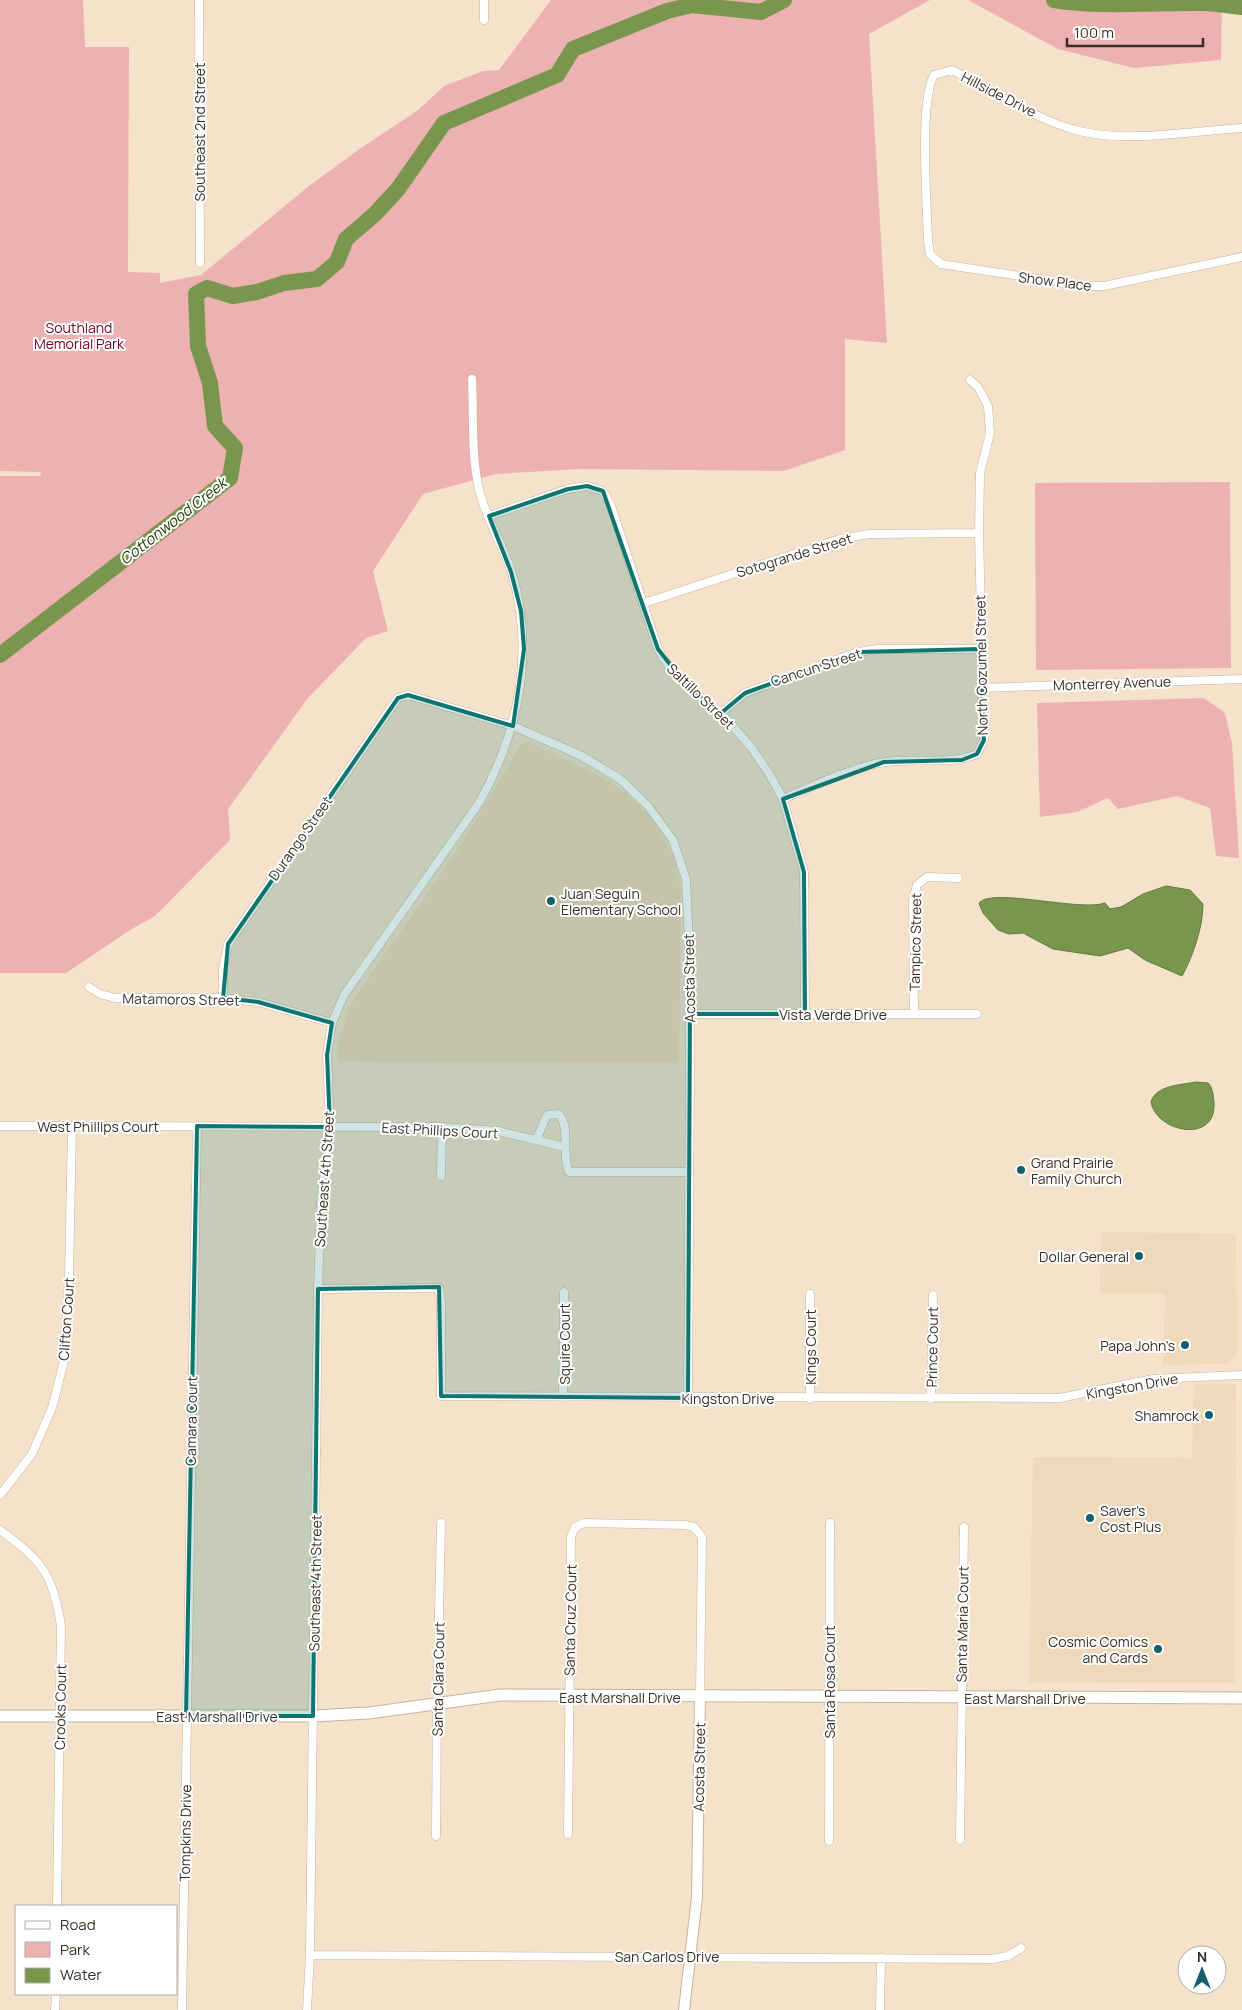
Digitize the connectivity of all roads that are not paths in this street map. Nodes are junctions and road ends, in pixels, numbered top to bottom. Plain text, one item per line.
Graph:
1 (199, 0) edge
2 (484, 0) edge
3 (484, 20) dead end
4 (1242, 128) edge
5 (930, 254) joint
6 (1242, 257) edge
7 (200, 263) dead end
8 (472, 379) dead end
9 (970, 380) dead end
10 (489, 516) junction
11 (978, 533) junction
12 (644, 603) junction
13 (981, 648) junction
14 (1242, 679) edge
15 (982, 688) junction
16 (408, 695) joint
17 (721, 713) junction
18 (513, 726) junction
19 (783, 799) junction
20 (958, 878) dead end
21 (89, 987) dead end
22 (223, 998) junction
23 (690, 1014) junction
24 (805, 1014) junction
25 (914, 1014) junction
26 (977, 1014) dead end
27 (332, 1023) junction
28 (0, 1126) edge
29 (72, 1126) junction
30 (197, 1126) junction
31 (330, 1127) junction
32 (442, 1127) junction
33 (536, 1140) junction
34 (564, 1146) junction
35 (690, 1172) junction
36 (441, 1176) dead end
37 (318, 1289) junction
38 (564, 1292) dead end
39 (810, 1294) dead end
40 (933, 1295) dead end
41 (1242, 1375) edge
42 (563, 1397) junction
43 (688, 1398) junction
44 (810, 1399) junction
45 (931, 1399) junction
46 (0, 1495) edge
47 (442, 1523) dead end
48 (830, 1523) dead end
49 (694, 1527) joint
50 (964, 1527) dead end
51 (0, 1530) edge
52 (569, 1697) junction
53 (700, 1697) junction
54 (828, 1697) junction
55 (961, 1698) junction
56 (1242, 1698) edge
57 (437, 1703) junction
58 (0, 1716) edge
59 (60, 1716) junction
60 (186, 1716) junction
61 (313, 1716) junction
62 (568, 1834) dead end
63 (436, 1836) dead end
64 (960, 1840) dead end
65 (829, 1841) dead end
66 (57, 1905) edge
67 (1021, 1948) dead end
68 (310, 1955) junction
69 (691, 1956) junction
70 (881, 1958) junction
71 (56, 1995) edge
72 (55, 2010) edge
73 (182, 2010) edge
74 (307, 2010) edge
75 (684, 2010) edge
76 (880, 2010) edge

1 - 7 street, Southeast 2nd Street
2 - 3 street
4 - 5 street, Hillside Drive
5 - 6 street, Show Place
8 - 10 street, Southeast 4th Street
9 - 11 street, North Cozumel Street
10 - 12 street, Saltillo Street
10 - 18 street, Southeast 4th Street
11 - 12 street, Sotogrande Street
11 - 13 street, North Cozumel Street
12 - 17 street, Saltillo Street
13 - 15 street, North Cozumel Street
13 - 17 street, Cancun Street
14 - 15 street, Monterrey Avenue
15 - 19 street, North Cozumel Street
16 - 18 street, Acosta Street
16 - 22 street, Durango Street
17 - 19 street, Saltillo Street
18 - 23 street, Acosta Street
18 - 27 street, Southeast 4th Street
19 - 24 street, Saltillo Street
20 - 25 street, Tampico Street
21 - 22 street, Matamoros Street
22 - 27 street, Matamoros Street
23 - 24 street, Vista Verde Drive
23 - 35 street, Acosta Street
24 - 25 street, Vista Verde Drive
25 - 26 street, Vista Verde Drive
27 - 31 street, Southeast 4th Street
28 - 29 street, West Phillips Court
29 - 30 street, West Phillips Court
29 - 46 street, Clifton Court
30 - 31 street, East Phillips Court
30 - 60 street, Camara Court
31 - 32 street, East Phillips Court
31 - 37 street, Southeast 4th Street
32 - 33 street, East Phillips Court
32 - 36 street
33 - 34 street, East Phillips Court
33 - 34 street
34 - 35 street
35 - 43 street, Acosta Street
37 - 42 street, Kingston Drive
37 - 61 street, Southeast 4th Street
38 - 42 street, Squire Court
39 - 44 street, Kings Court
40 - 45 street, Prince Court
41 - 45 street, Kingston Drive
42 - 43 street, Kingston Drive
43 - 44 street, Kingston Drive
44 - 45 street, Kingston Drive
47 - 57 street, Santa Clara Court
48 - 54 street, Santa Rosa Court
49 - 52 street, Santa Cruz Court
49 - 53 street, Acosta Street
50 - 55 street, Santa Maria Court
51 - 59 street, Crooks Court
52 - 53 main road, East Marshall Drive
52 - 57 main road, East Marshall Drive
52 - 62 street, Santa Cruz Court
53 - 54 main road, East Marshall Drive
53 - 69 street, Acosta Street
54 - 55 main road, East Marshall Drive
54 - 65 street, Santa Rosa Court
55 - 56 main road, East Marshall Drive
55 - 64 street, Santa Maria Court
57 - 61 main road, East Marshall Drive
57 - 63 street, Santa Clara Court
58 - 59 main road, East Marshall Drive
59 - 60 main road, East Marshall Drive
59 - 66 street, Crooks Court
60 - 61 main road, East Marshall Drive
60 - 73 street, Tompkins Drive
61 - 68 street, Southeast 4th Street
67 - 70 street, San Carlos Drive
68 - 69 street, San Carlos Drive
68 - 74 street, Southeast 4th Street
69 - 70 street, San Carlos Drive
69 - 75 street, Acosta Street
70 - 76 street
71 - 72 street

